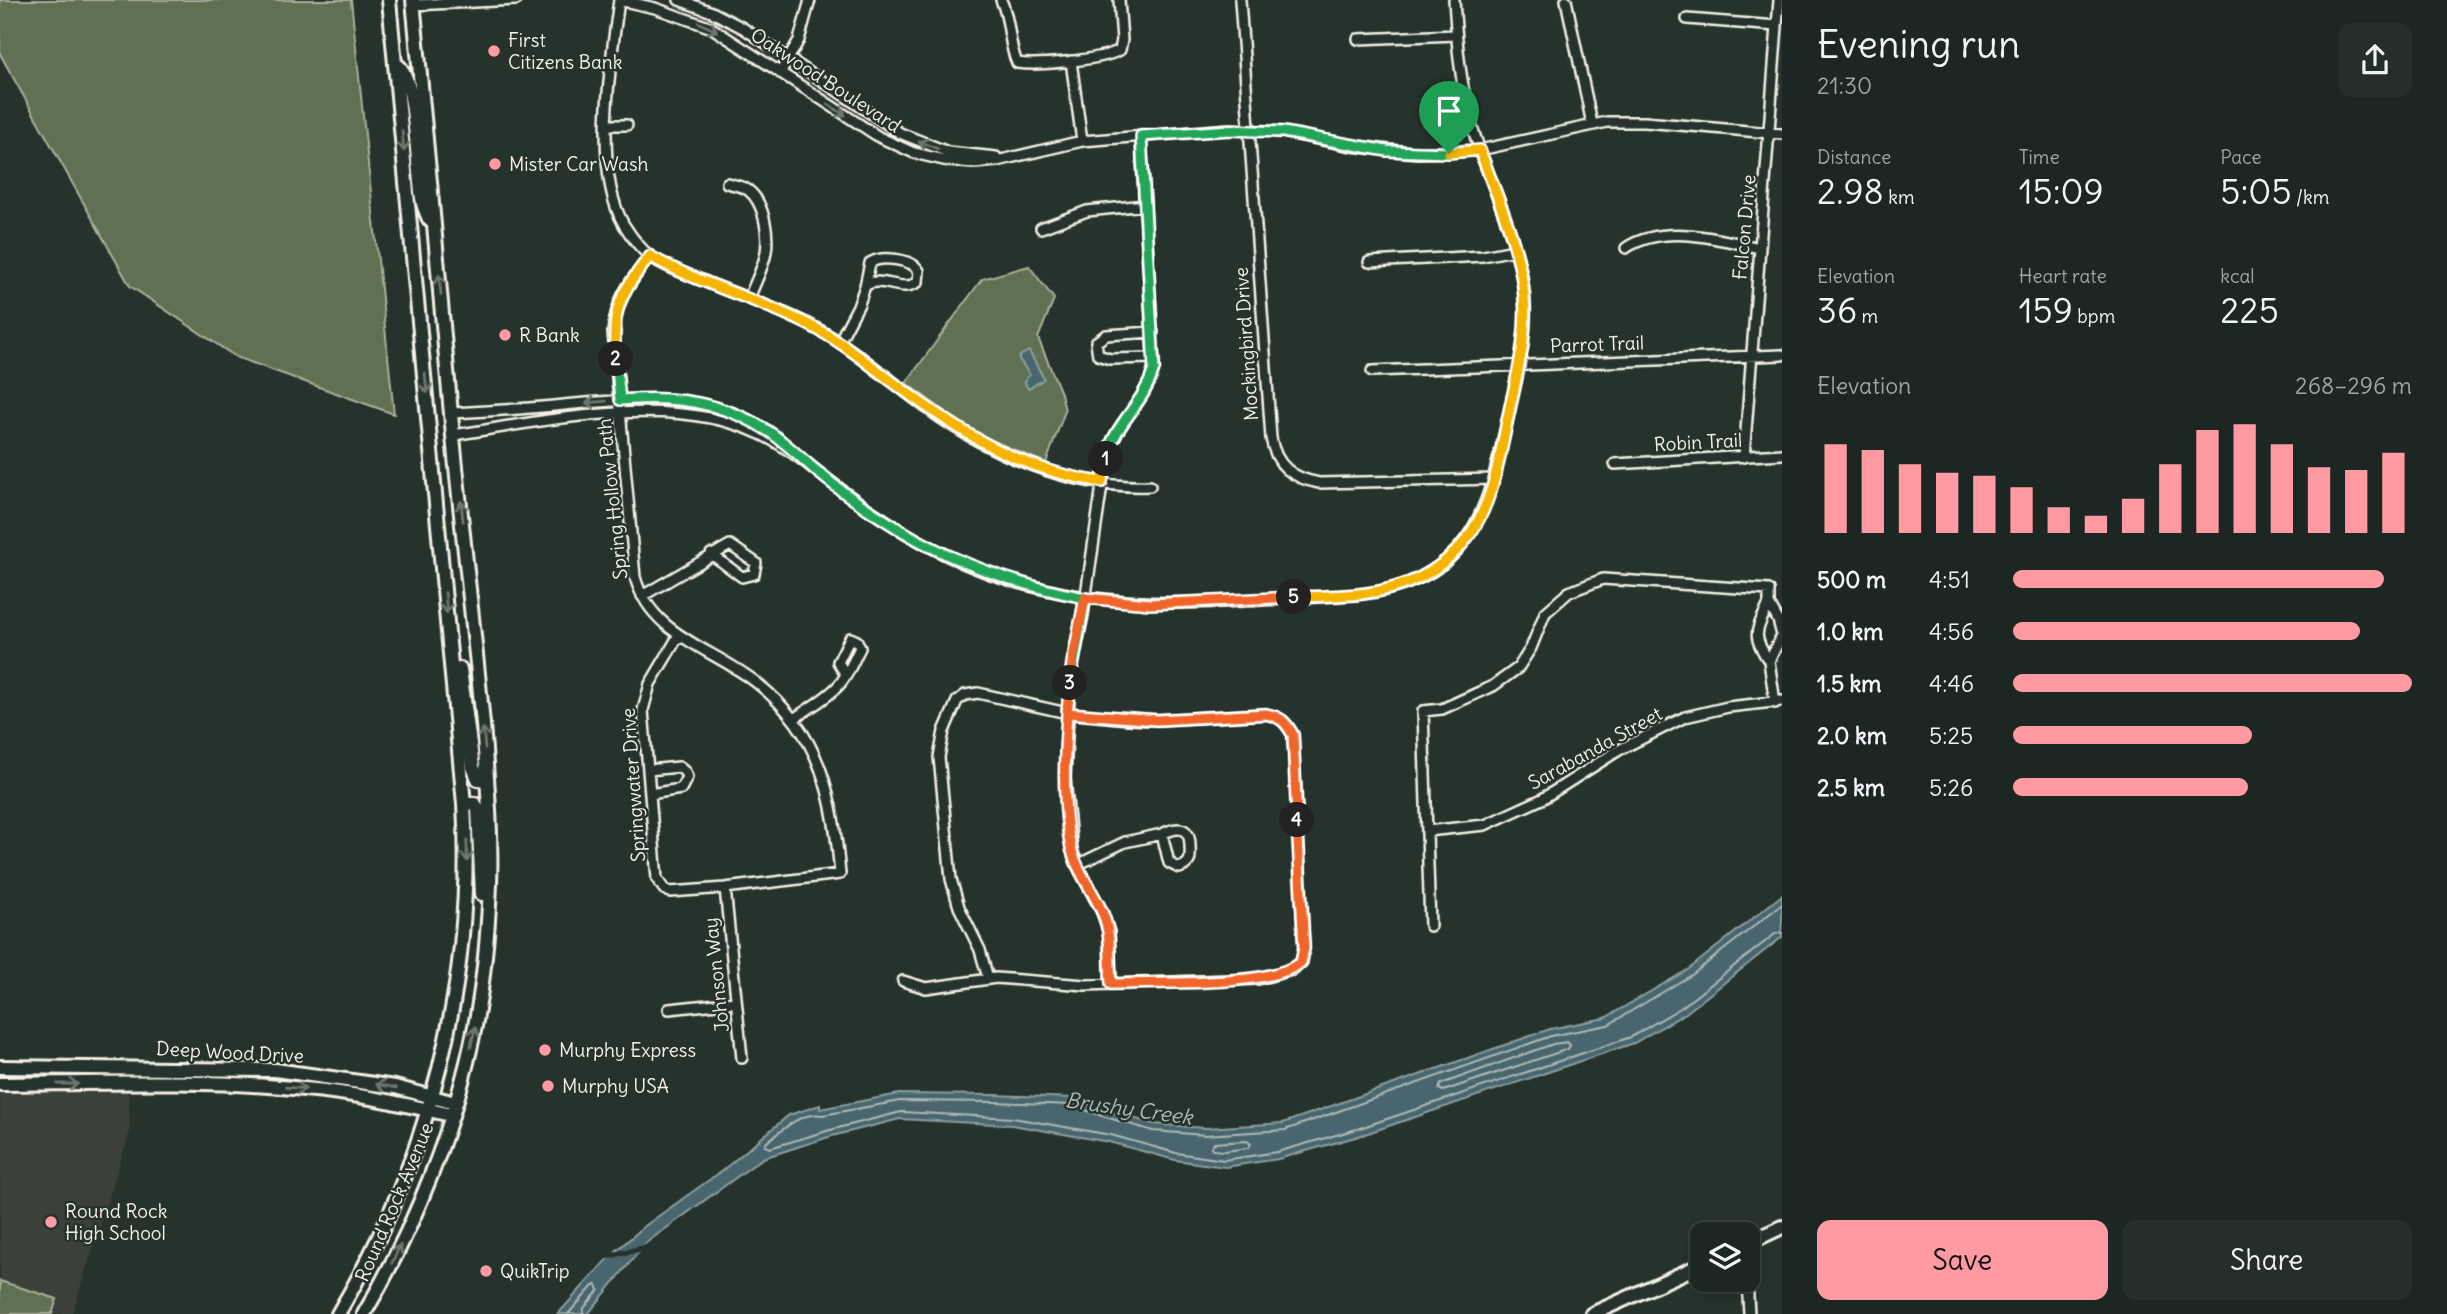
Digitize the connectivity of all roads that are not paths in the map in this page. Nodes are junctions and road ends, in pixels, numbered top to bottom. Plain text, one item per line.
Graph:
1 (389, 0) edge
2 (516, 0) edge
3 (619, 0) edge
4 (679, 0) edge
5 (810, 0) edge
6 (1001, 0) edge
7 (1119, 0) edge
8 (1240, 0) edge
9 (1454, 0) edge
10 (1566, 0) edge
11 (1779, 0) edge
12 (409, 2) edge
13 (1687, 19) dead end
14 (1777, 26) junction
15 (1456, 35) junction
16 (1358, 39) dead end
17 (789, 58) junction
18 (1071, 61) junction
19 (396, 65) junction
20 (780, 72) junction
21 (1592, 124) junction
22 (607, 125) junction
23 (627, 125) dead end
24 (1249, 130) junction
25 (1769, 133) junction
26 (1782, 134) edge
27 (1141, 136) junction
28 (1082, 141) junction
29 (1480, 150) junction
30 (1019, 156) junction
31 (727, 183) dead end
32 (1145, 205) junction
33 (1041, 228) dead end
34 (434, 232) junction
35 (1626, 248) dead end
36 (1760, 248) junction
37 (1514, 250) junction
38 (650, 256) junction
39 (1370, 262) dead end
40 (865, 286) junction
41 (749, 299) junction
42 (1153, 332) junction
43 (839, 342) junction
44 (1782, 355) edge
45 (1751, 356) junction
46 (1154, 358) junction
47 (1519, 365) junction
48 (1372, 371) dead end
49 (620, 400) junction
50 (452, 413) junction
51 (621, 414) junction
52 (429, 417) junction
53 (453, 435) junction
54 (431, 437) junction
55 (1782, 454) edge
56 (1744, 457) junction
57 (1615, 464) dead end
58 (815, 470) junction
59 (1494, 479) junction
60 (1102, 482) junction
61 (1150, 486) dead end
62 (711, 554) junction
63 (642, 596) junction
64 (1085, 598) junction
65 (1769, 604) junction
66 (679, 635) junction
67 (449, 636) junction
68 (1769, 661) junction
69 (845, 675) dead end
70 (1779, 702) edge
71 (1067, 713) junction
72 (794, 719) junction
73 (648, 770) junction
74 (487, 780) junction
75 (650, 794) junction
76 (464, 804) junction
77 (1427, 831) junction
78 (1162, 834) junction
79 (1077, 865) junction
80 (839, 874) joint
81 (725, 888) junction
82 (488, 925) junction
83 (1430, 926) dead end
84 (988, 978) junction
85 (903, 981) dead end
86 (1111, 984) junction
87 (736, 1002) junction
88 (669, 1009) dead end
89 (742, 1058) dead end
90 (0, 1067) edge
91 (0, 1084) edge
92 (432, 1096) junction
93 (453, 1109) junction
94 (428, 1110) junction
95 (1782, 1227) edge
96 (1760, 1237) edge
97 (1690, 1270) edge
98 (1748, 1292) edge
99 (338, 1314) edge
100 (364, 1314) edge
101 (1592, 1314) edge
102 (1749, 1314) edge

1 - 19 main road
2 - 12 street
3 -> 20 street, Oakwood Boulevard
3 - 22 street
4 - 17 street, Oakwood Boulevard
5 - 17 street
6 - 18 street
7 - 18 street
8 - 24 street, Mockingbird Drive
9 - 15 street
10 - 21 street
11 - 14 street, Falcon Drive
12 - 34 main road
13 - 14 street
14 - 25 street, Falcon Drive
15 - 16 street
15 - 29 street
17 - 20 street
30 -> 17 street, Oakwood Boulevard
18 - 28 street
19 - 34 main road
19 -> 52 main road
20 -> 30 street, Oakwood Boulevard
21 - 25 street, Oakwood Boulevard
21 - 29 street, Oakwood Boulevard
22 - 23 street
22 - 38 street
24 - 27 street, Oakwood Boulevard
24 - 29 street, Oakwood Boulevard
24 - 59 street, Mockingbird Drive
25 - 26 street, Oakwood Boulevard
25 - 36 street, Falcon Drive
27 - 28 street, Oakwood Boulevard
27 - 32 street
28 - 30 street, Oakwood Boulevard
29 - 37 street
31 - 41 street
32 - 33 street
32 - 42 street
50 -> 34 main road
35 - 36 street
36 - 45 street, Falcon Drive
37 - 39 street
37 - 47 street
38 - 41 street
38 - 49 street, Spring Hollow Path
40 - 40 street
40 - 43 street
41 - 43 street
42 - 46 street
42 - 46 street
43 - 60 street
44 - 45 street, Parrot Trail
45 - 47 street, Parrot Trail
45 - 56 street, Falcon Drive
46 - 60 street
47 - 48 street, Parrot Trail
47 - 59 street
49 -> 50 street
49 - 51 street, Spring Hollow Path
49 - 58 street
50 - 52 main road
50 - 53 main road
51 - 53 street
51 - 58 street
51 - 63 street, Spring Hollow Path
52 - 54 main road
53 - 54 main road
74 -> 53 main road
54 -> 67 main road
55 - 56 street, Robin Trail
56 - 57 street, Robin Trail
58 - 64 street
59 - 64 street
60 - 61 street
60 - 64 street
62 - 62 street
62 - 63 street
63 - 66 street, Spring Hollow Path
64 - 71 street
65 - 68 street
65 - 68 street
65 - 77 street
66 - 72 street, Spring Hollow Path
66 - 73 street, Springwater Drive
67 - 74 main road
67 - 76 main road, Round Rock Avenue
68 - 70 street
69 - 72 street
70 - 77 street, Sarabanda Street
71 - 79 street
71 - 84 street
71 - 86 street
72 - 80 street, Spring Hollow Path
73 - 75 street, Springwater Drive
73 - 75 street
74 - 82 main road
75 - 81 street, Springwater Drive
76 - 82 main road
76 -> 92 main road, Round Rock Avenue
77 - 83 street
78 - 78 street
78 - 79 street
79 - 86 street
80 - 81 street, Springwater Drive
81 - 87 street, Johnson Way
93 -> 82 main road, Round Rock Avenue
84 - 85 street
84 - 86 street
87 - 88 street
87 - 89 street, Johnson Way
92 -> 90 main road, Deep Wood Drive
91 -> 94 main road, Deep Wood Drive
92 - 93 main road, Deep Wood Drive
92 - 94 main road, Round Rock Avenue
93 - 94 main road, Deep Wood Drive
100 -> 93 main road, Round Rock Avenue
94 - 99 main road, Round Rock Avenue
95 - 96 main road
97 - 101 main road
98 - 102 street

